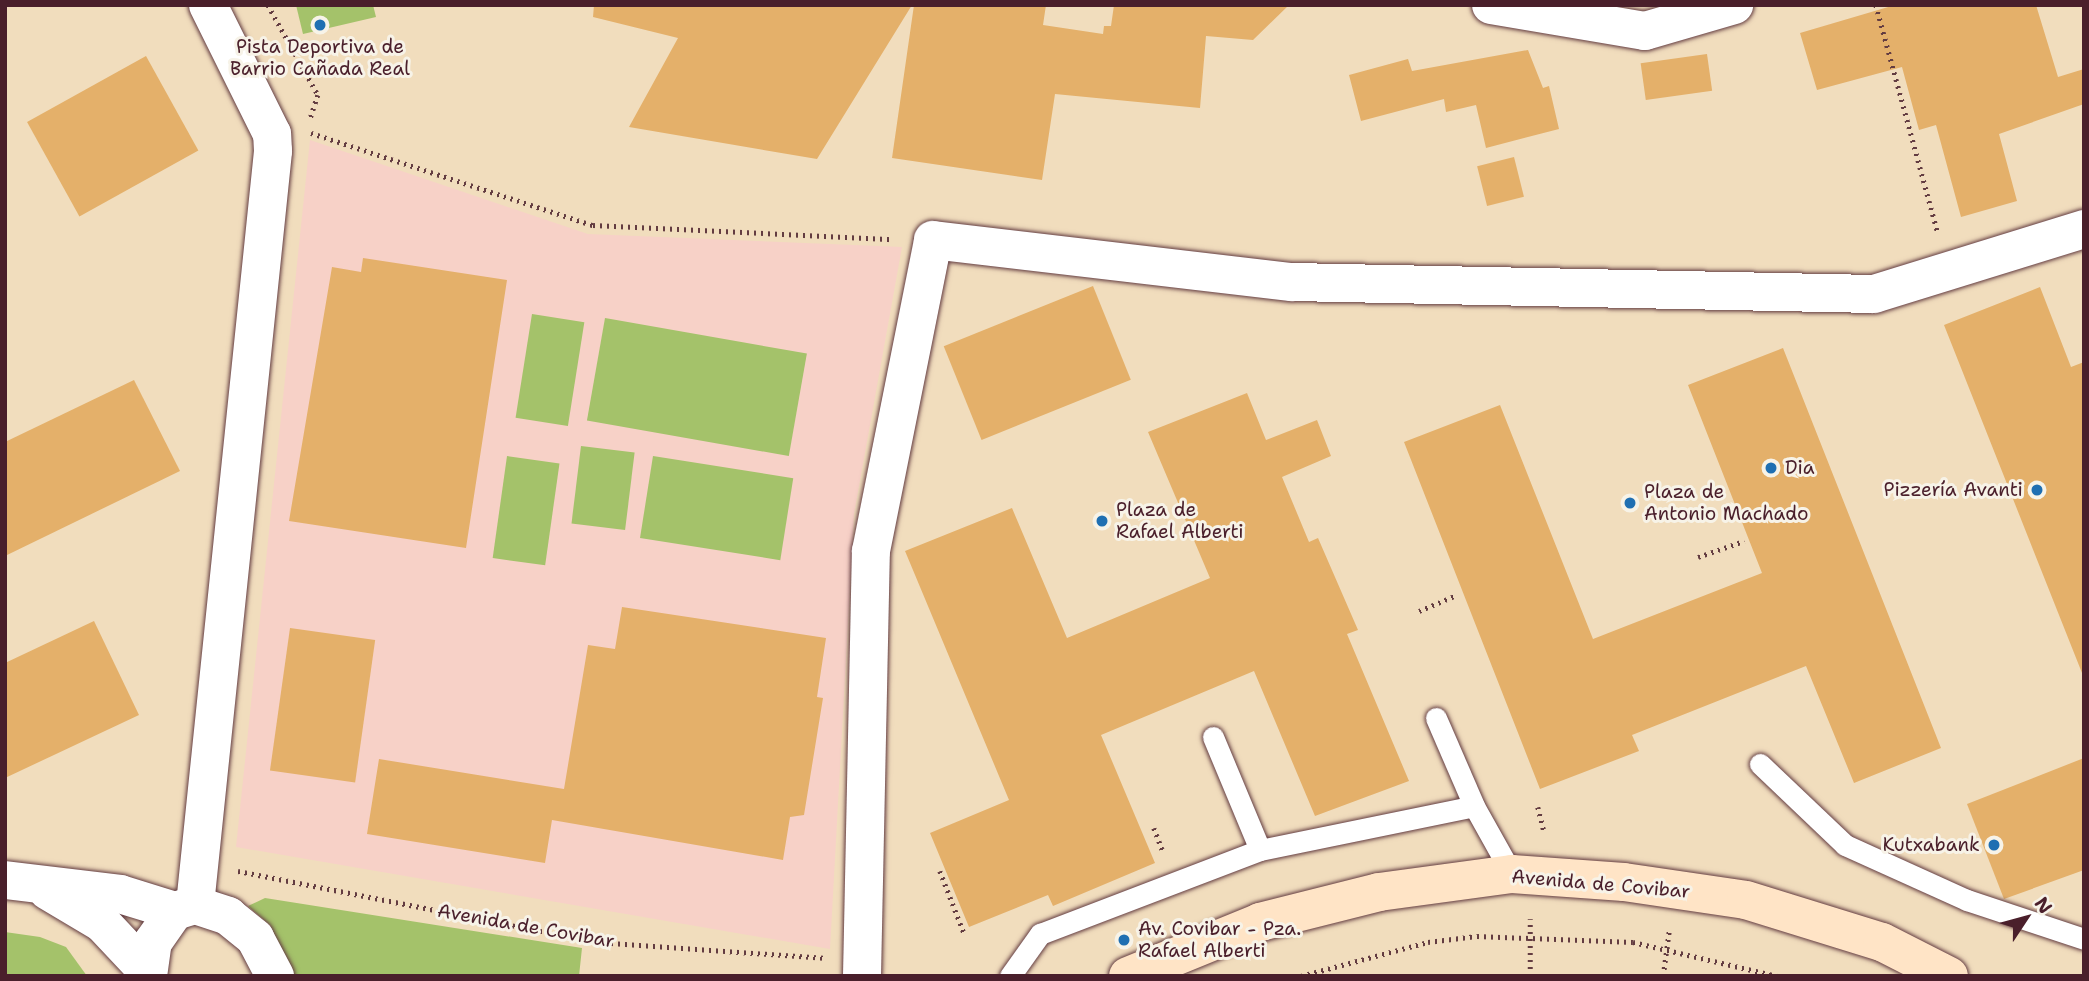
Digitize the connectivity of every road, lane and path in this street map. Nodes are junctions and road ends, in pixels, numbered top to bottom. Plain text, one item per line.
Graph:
1 (208, 5) edge
2 (268, 5) edge
3 (1491, 5) edge
4 (1734, 5) edge
5 (1876, 5) edge
6 (2084, 229) edge
7 (933, 240) junction
8 (1948, 271) junction
9 (1744, 541) dead end
10 (1698, 558) dead end
11 (1455, 596) dead end
12 (1419, 611) dead end
13 (1436, 718) dead end
14 (1213, 737) dead end
15 (1760, 764) dead end
16 (1474, 806) junction
17 (1538, 807) dead end
18 (1154, 828) dead end
19 (1544, 831) dead end
20 (1260, 850) junction
21 (1163, 852) dead end
22 (224, 868) dead end
23 (940, 871) dead end
24 (1512, 874) junction
25 (21, 883) edge
26 (185, 908) junction
27 (1530, 919) dead end
28 (1670, 931) dead end
29 (964, 933) dead end
30 (1531, 938) junction
31 (2084, 939) edge
32 (1668, 949) junction
33 (830, 954) dead end
34 (148, 974) edge
35 (275, 976) edge
36 (862, 976) edge
37 (1010, 976) edge
38 (1128, 976) edge
39 (1301, 976) edge
40 (1530, 976) edge
41 (1663, 976) edge
42 (1777, 976) edge
43 (1950, 976) edge

1 - 26 street
2 - 7 path
3 - 4 street
5 - 8 path
6 - 8 street
7 - 8 street
7 - 36 street
9 - 10 path
11 - 12 path
13 - 16 lane
14 - 20 lane
15 - 31 lane
16 - 20 lane
16 - 24 lane
17 - 19 path
18 - 21 path
20 - 37 lane
22 - 33 path, Avenida de Covibar
23 - 29 path
24 - 38 street, Avenida de Covibar
24 - 43 street, Avenida de Covibar
25 - 26 street
25 - 34 street
26 - 34 street
26 - 35 street
27 - 30 path
28 - 32 path
30 - 32 path
30 - 39 path
30 - 40 path
32 - 41 path
32 - 42 path

